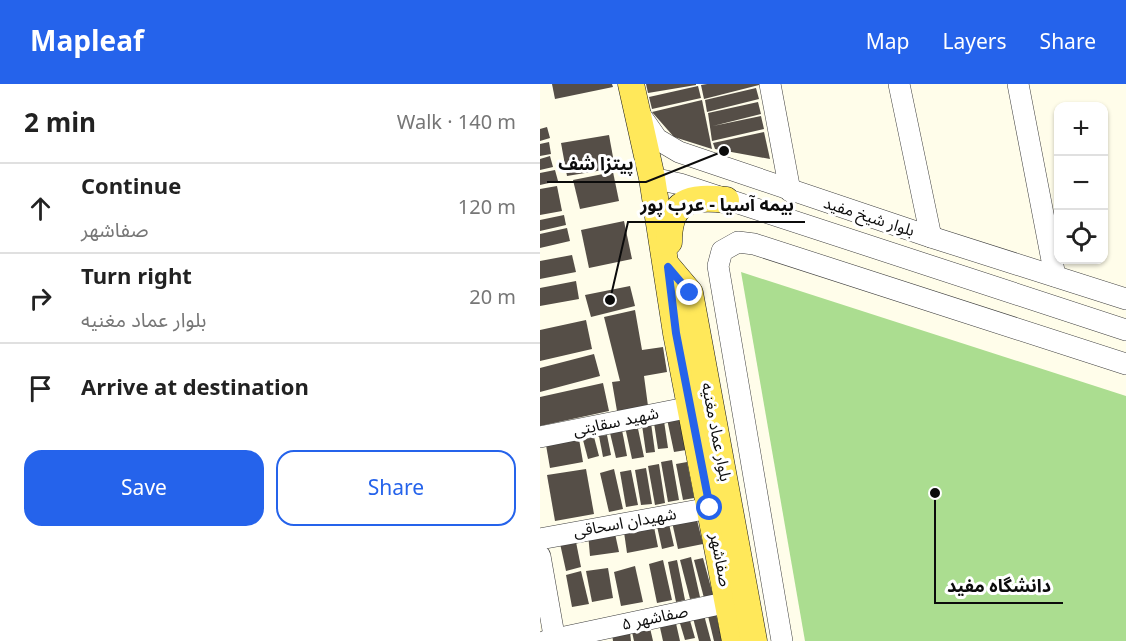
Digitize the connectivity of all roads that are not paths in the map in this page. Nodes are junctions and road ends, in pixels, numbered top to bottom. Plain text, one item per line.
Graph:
1 (770, 84) edge
2 (899, 84) edge
3 (1018, 84) edge
4 (633, 93) edge
5 (679, 152) junction
6 (652, 178) junction
7 (680, 184) junction
8 (790, 191) junction
9 (726, 200) junction
10 (931, 237) junction
11 (668, 267) junction
12 (1055, 276) junction
13 (1126, 299) edge
14 (1126, 330) edge
15 (1126, 364) edge
16 (691, 407) junction
17 (540, 438) edge
18 (710, 508) junction
19 (540, 539) edge
20 (540, 556) edge
21 (729, 602) junction
22 (552, 640) edge
23 (735, 641) edge
24 (754, 641) edge
25 (782, 641) edge

1 - 8 street
2 - 10 street
3 - 12 street
4 - 5 street, بلوار شیخ مفید
4 - 6 main road
5 - 7 street
5 - 8 street, بلوار شیخ مفید
6 - 7 street, بلوار شیخ مفید
6 - 11 main road
7 - 9 street, بلوار شیخ مفید
8 - 10 street, بلوار شیخ مفید
9 - 11 main road
9 - 14 street, بلوار شیخ مفید
10 - 12 street, بلوار شیخ مفید
11 - 16 main road, صفاشهر
11 - 24 main road, بلوار عماد مغنیه
12 - 13 street, بلوار شیخ مفید
15 - 25 street
16 - 17 street, شهید سقایتی
16 - 18 main road, صفاشهر
18 - 19 street, شهیدان اسحاقی
18 - 21 main road, صفاشهر
20 - 22 street
21 - 22 street, صفاشهر ۵
21 - 23 main road, صفاشهر

